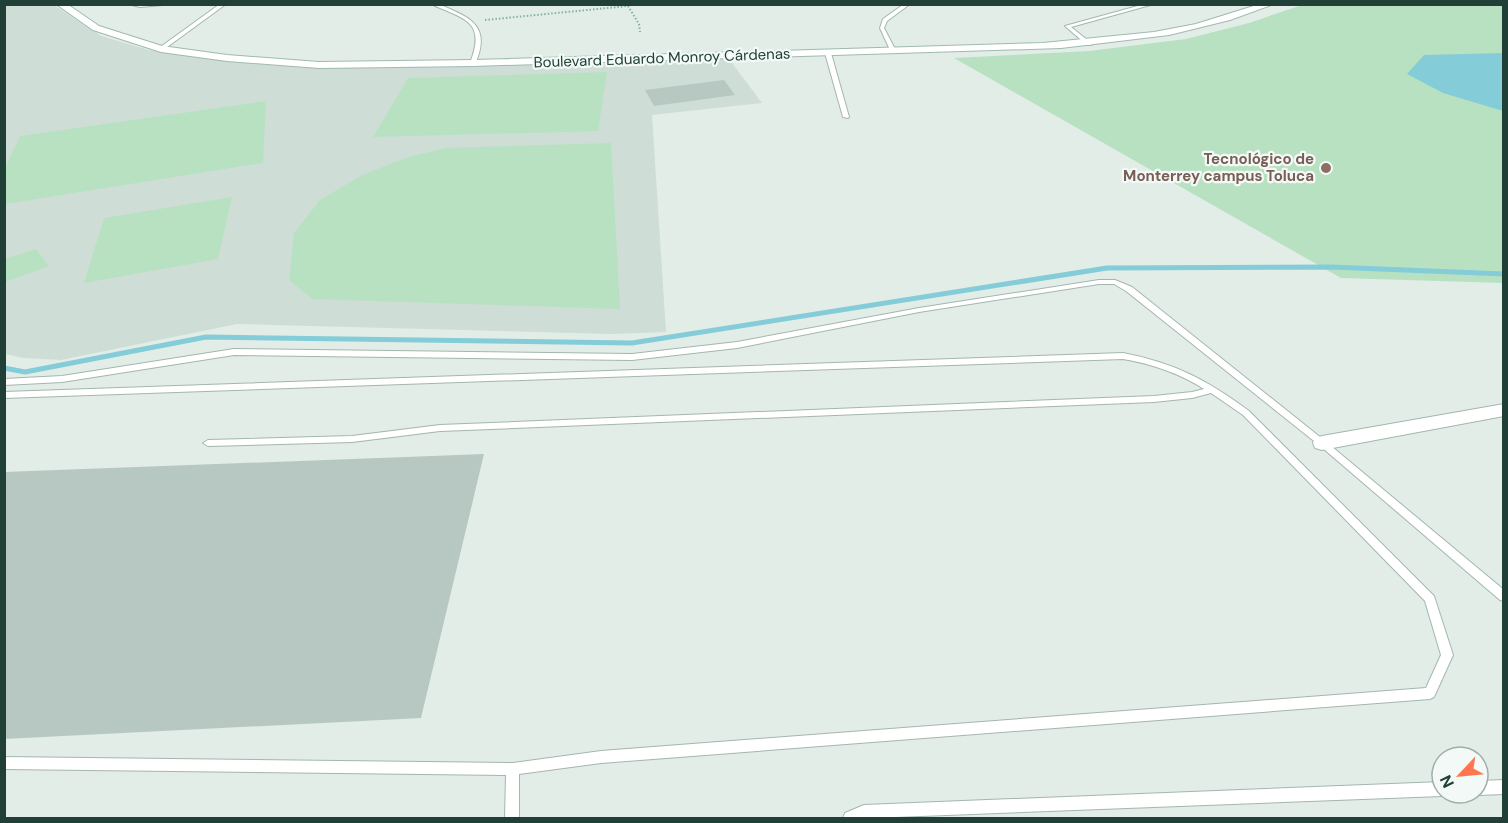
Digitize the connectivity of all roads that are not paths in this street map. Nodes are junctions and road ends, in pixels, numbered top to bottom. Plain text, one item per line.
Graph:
1 (60, 4) edge
2 (130, 4) edge
3 (172, 4) edge
4 (224, 4) edge
5 (433, 4) edge
6 (908, 4) edge
7 (1152, 4) edge
8 (1270, 4) edge
9 (1461, 4) edge
10 (1499, 4) edge
11 (1089, 44) junction
12 (161, 49) junction
13 (894, 51) junction
14 (828, 53) junction
15 (473, 63) junction
16 (846, 117) dead end
17 (4, 382) edge
18 (1213, 388) junction
19 (4, 396) edge
20 (1503, 410) edge
21 (208, 443) dead end
22 (1322, 443) junction
23 (1503, 597) edge
24 (4, 763) edge
25 (513, 769) junction
26 (1430, 789) edge
27 (512, 819) edge
28 (850, 819) edge

1 - 12 main road, Boulevard Eduardo Monroy Cárdenas
2 - 3 lane
4 - 12 lane
5 - 15 lane
6 - 13 lane
7 - 11 lane
8 - 11 main road, Boulevard Eduardo Monroy Cárdenas
9 - 10 lane
11 - 13 main road, Boulevard Eduardo Monroy Cárdenas
12 - 15 main road, Boulevard Eduardo Monroy Cárdenas
13 - 14 main road, Boulevard Eduardo Monroy Cárdenas
14 - 15 main road, Boulevard Eduardo Monroy Cárdenas
14 - 16 lane
17 - 22 lane
18 - 19 lane
18 - 21 lane
18 - 25 lane
20 - 22 main road
22 - 23 lane
24 - 25 lane
25 - 27 lane
26 - 28 lane

